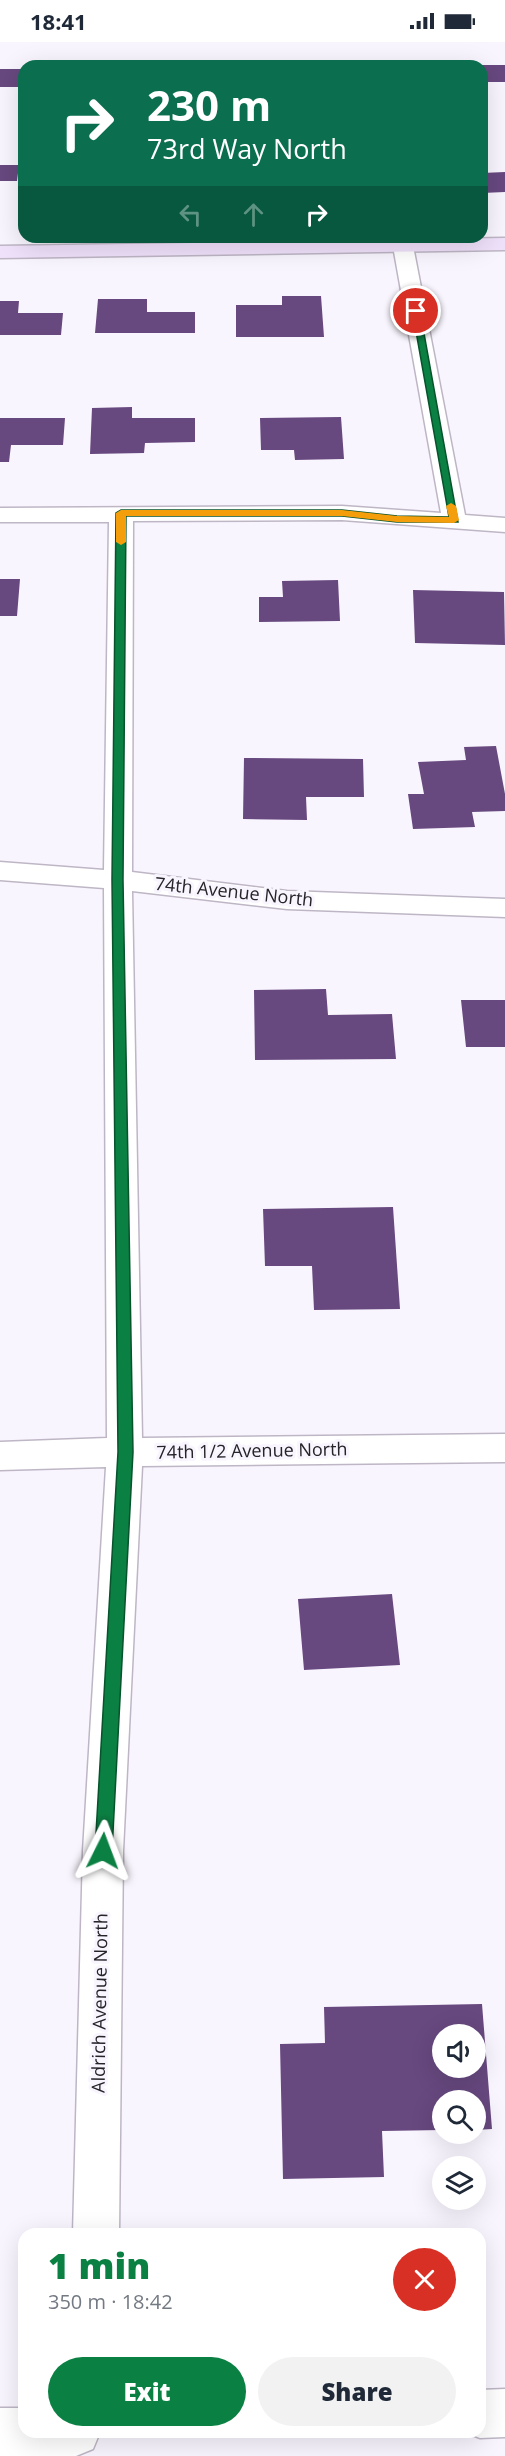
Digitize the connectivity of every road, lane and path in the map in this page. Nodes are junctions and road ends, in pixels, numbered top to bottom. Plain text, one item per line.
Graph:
1 (505, 244) edge
2 (403, 246) junction
3 (0, 252) edge
4 (121, 513) junction
5 (0, 515) edge
6 (454, 520) junction
7 (503, 525) dead end
8 (0, 871) edge
9 (118, 880) junction
10 (505, 908) edge
11 (505, 1448) edge
12 (125, 1452) junction
13 (0, 1456) edge
14 (96, 2228) edge
15 (505, 2413) edge
16 (486, 2414) edge
17 (0, 2432) edge
18 (18, 2432) edge

1 - 2 street
2 - 3 street
2 - 6 street
4 - 5 street
4 - 6 street
4 - 9 street, Aldrich Avenue North
6 - 7 street
8 - 9 street, 74th Avenue North
9 - 10 street, 74th Avenue North
9 - 12 street, Aldrich Avenue North
11 - 12 street, 74th 1/2 Avenue North
12 - 13 street, 74th 1/2 Avenue North
12 - 14 street, Aldrich Avenue North
15 - 16 street
17 - 18 street

